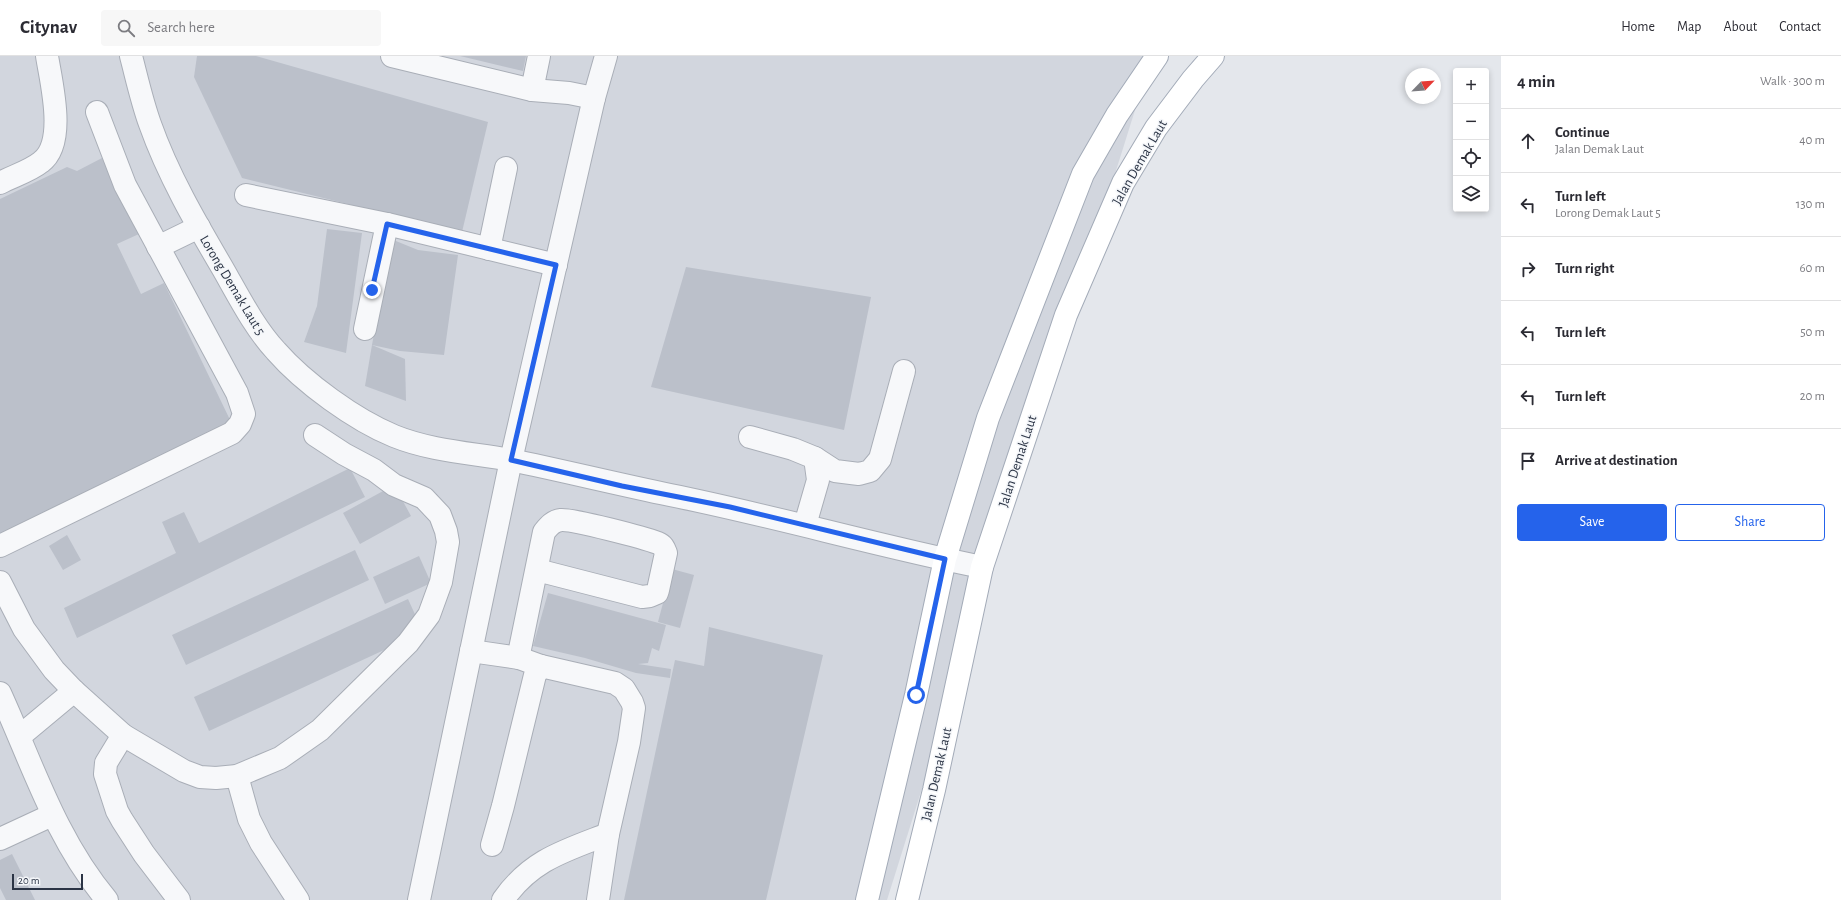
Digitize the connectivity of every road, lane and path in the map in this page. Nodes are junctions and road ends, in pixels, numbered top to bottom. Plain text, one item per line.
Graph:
1 (46, 56) edge
2 (131, 56) edge
3 (392, 56) edge
4 (539, 56) edge
5 (606, 56) edge
6 (1157, 56) edge
7 (1212, 56) edge
8 (532, 90) junction
9 (594, 98) junction
10 (96, 112) dead end
11 (506, 168) dead end
12 (0, 183) edge
13 (246, 195) dead end
14 (387, 224) junction
15 (199, 227) junction
16 (158, 247) junction
17 (489, 249) junction
18 (556, 265) junction
19 (366, 329) dead end
20 (904, 371) dead end
21 (315, 435) dead end
22 (750, 438) dead end
23 (815, 458) junction
24 (511, 460) junction
25 (805, 525) junction
26 (0, 546) edge
27 (945, 559) junction
28 (982, 567) junction
29 (537, 570) junction
30 (0, 582) edge
31 (470, 651) junction
32 (519, 658) junction
33 (541, 666) junction
34 (74, 692) junction
35 (0, 693) edge
36 (123, 735) junction
37 (20, 736) junction
38 (237, 776) junction
39 (52, 815) junction
40 (608, 834) junction
41 (0, 839) edge
42 (492, 845) dead end
43 (107, 900) edge
44 (179, 900) edge
45 (298, 900) edge
46 (419, 900) edge
47 (502, 900) edge
48 (598, 900) edge
49 (867, 900) edge
50 (907, 900) edge

1 - 12 street
2 - 15 street, Lorong Demak Laut 5
3 - 8 street
4 - 8 street
5 - 9 street
6 - 27 main road
7 - 28 main road, Jalan Demak Laut
8 - 9 street
9 - 18 street
10 - 16 street
11 - 17 street
13 - 14 street
14 - 17 street
14 - 19 street
15 - 16 street
15 - 24 street, Lorong Demak Laut 5
16 - 26 street
17 - 18 street
18 - 24 street
20 - 23 street
21 - 38 street
22 - 23 street
23 - 25 street
24 - 25 street, Lorong Demak Laut 5
24 - 31 street
25 - 27 street, Lorong Demak Laut 5
27 - 28 street, Lorong Demak Laut 5
27 - 49 main road
28 - 50 main road, Jalan Demak Laut
29 - 29 street
29 - 32 street
30 - 34 street
31 - 32 street
31 - 46 street
32 - 33 street
33 - 40 street
33 - 42 street
34 - 36 street
34 - 37 street
35 - 37 street
36 - 38 street
36 - 44 street
37 - 39 street
38 - 45 street
39 - 41 street
39 - 43 street
40 - 47 street
40 - 48 street

